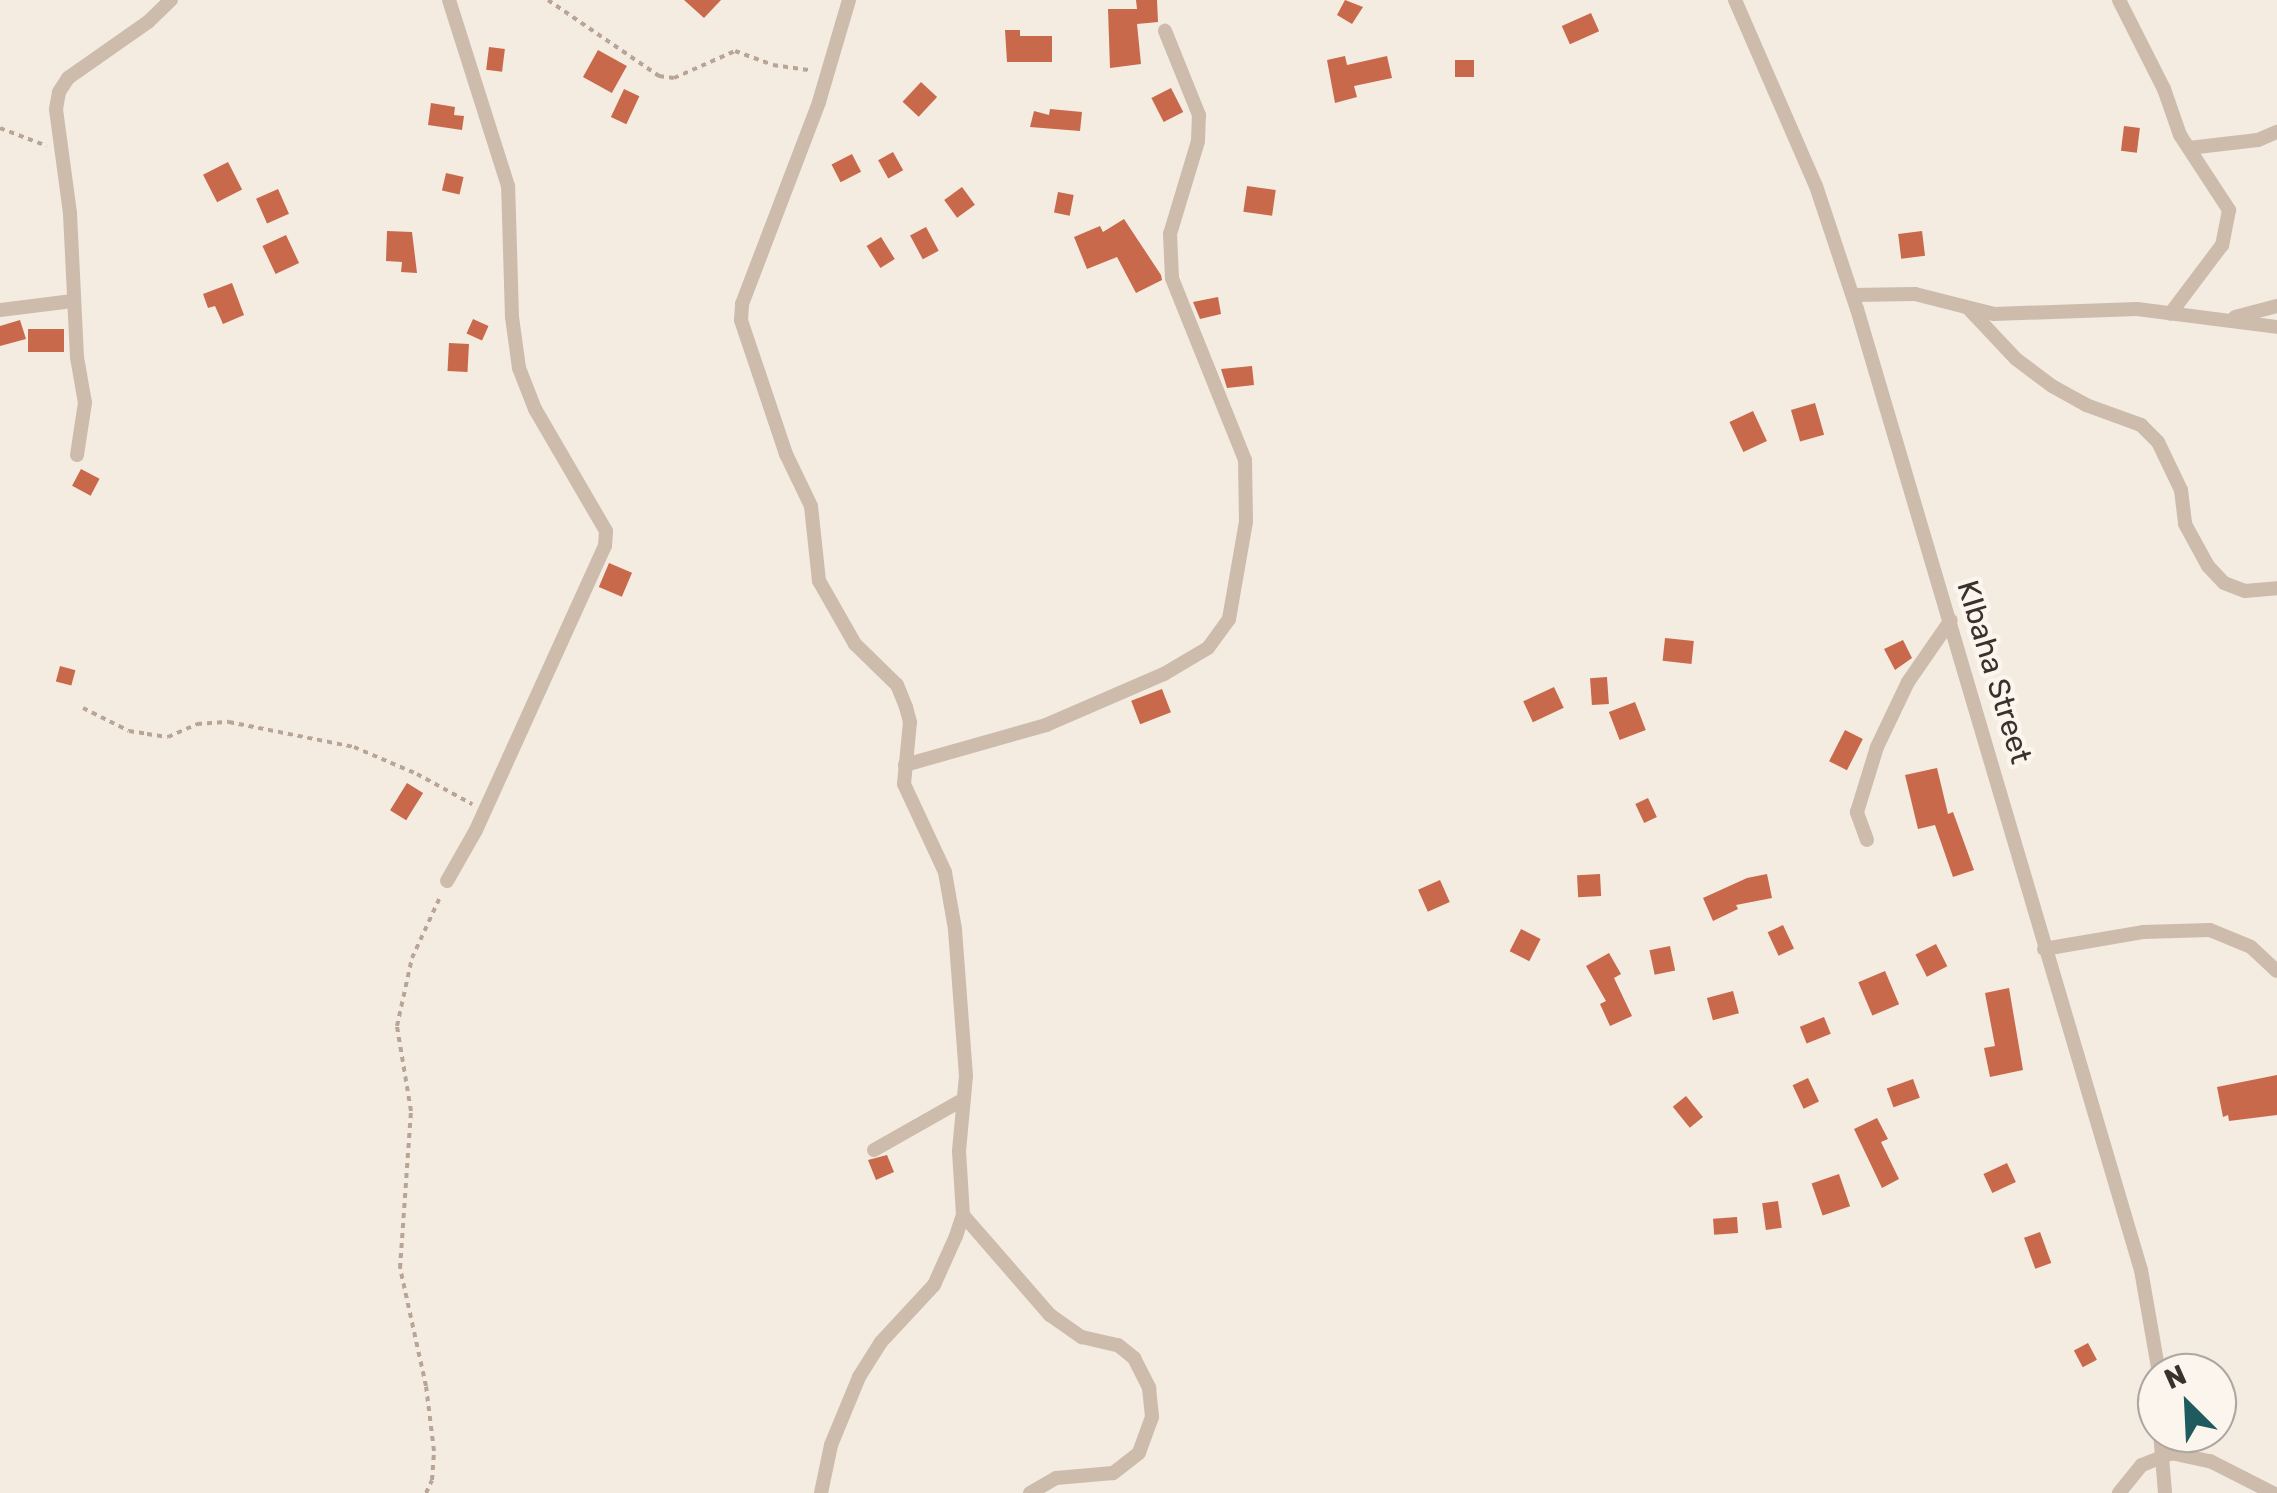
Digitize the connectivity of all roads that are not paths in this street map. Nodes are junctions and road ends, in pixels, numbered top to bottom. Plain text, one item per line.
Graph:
1 (171, 0) edge
2 (449, 0) edge
3 (850, 0) edge
4 (1735, 0) edge
5 (2118, 0) edge
6 (1165, 31) dead end
7 (2277, 132) edge
8 (2189, 148) junction
9 (1853, 296) junction
10 (72, 301) junction
11 (2277, 306) edge
12 (1968, 308) junction
13 (0, 310) edge
14 (2170, 314) junction
15 (2229, 318) junction
16 (2277, 326) edge
17 (76, 455) dead end
18 (2277, 588) edge
19 (1951, 620) junction
20 (905, 766) junction
21 (1867, 840) dead end
22 (447, 882) road end
23 (2044, 949) junction
24 (2277, 972) edge
25 (964, 1099) junction
26 (874, 1150) dead end
27 (963, 1215) junction
28 (2156, 1353) edge
29 (2161, 1453) edge
30 (2161, 1456) junction
31 (821, 1493) edge
32 (1030, 1493) edge
33 (2120, 1493) edge
34 (2165, 1493) edge
35 (2273, 1493) edge

1 - 10 street
2 - 22 street
3 - 20 street
4 - 9 street, KIbaha Street
5 - 8 street
6 - 20 street
7 - 8 street
8 - 14 street
9 - 12 street
9 - 19 street, KIbaha Street
10 - 13 street
10 - 17 street
11 - 15 street
12 - 14 street
12 - 18 street
14 - 15 street
15 - 16 street
19 - 21 street
19 - 23 street, KIbaha Street
20 - 25 street
23 - 24 street
23 - 28 street, KIbaha Street
25 - 26 street
25 - 27 street
27 - 31 street
27 - 32 street
29 - 30 street
30 - 33 street
30 - 34 street
30 - 35 street

